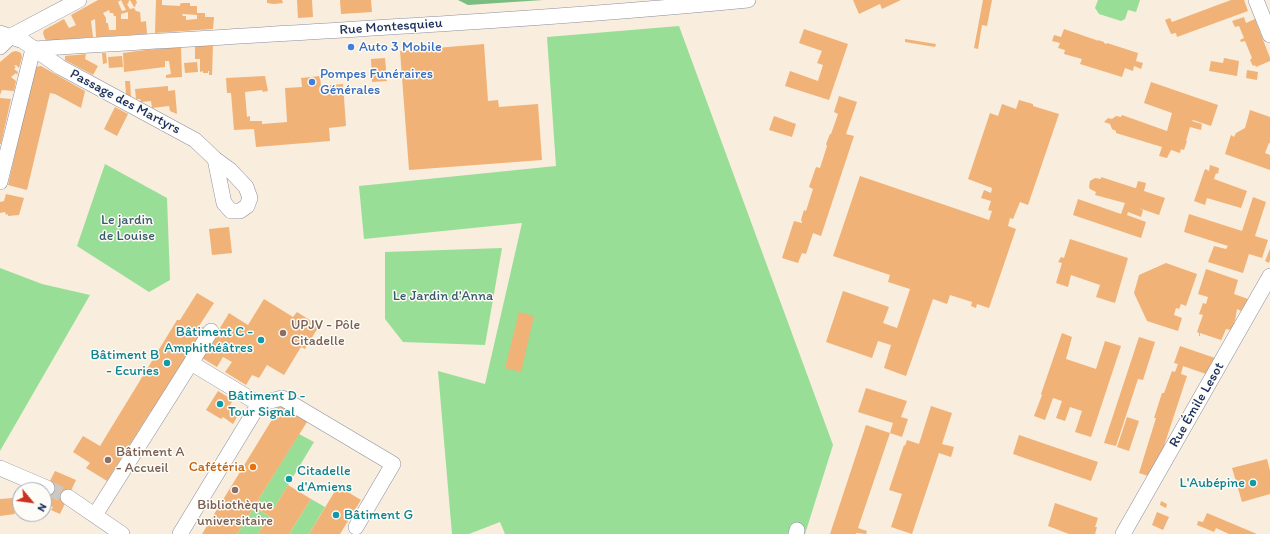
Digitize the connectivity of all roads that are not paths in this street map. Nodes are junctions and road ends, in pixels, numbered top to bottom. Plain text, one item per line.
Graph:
1 (79, 0) edge
2 (748, 0) edge
3 (1256, 0) edge
4 (5, 34) edge
5 (1270, 35) edge
6 (0, 47) edge
7 (33, 49) junction
8 (215, 158) dead end
9 (0, 182) edge
10 (1270, 276) edge
11 (211, 331) dead end
12 (191, 363) junction
13 (259, 404) junction
14 (0, 468) edge
15 (33, 482) edge
16 (68, 497) tunnel mouth
17 (95, 515) junction
18 (356, 527) dead end
19 (122, 534) edge
20 (180, 534) edge
21 (1124, 534) edge

1 - 4 street
2 - 7 street, Rue Montesquieu
3 - 5 street
4 - 6 street
4 - 7 street, Passage des Martyrs
7 - 8 street, Passage des Martyrs
7 - 9 street
10 - 21 street, Rue Émile Lesot
11 - 12 street
12 - 13 street
12 - 17 street
13 - 18 street
13 - 20 street
14 - 15 street
16 - 17 street
17 - 19 street

